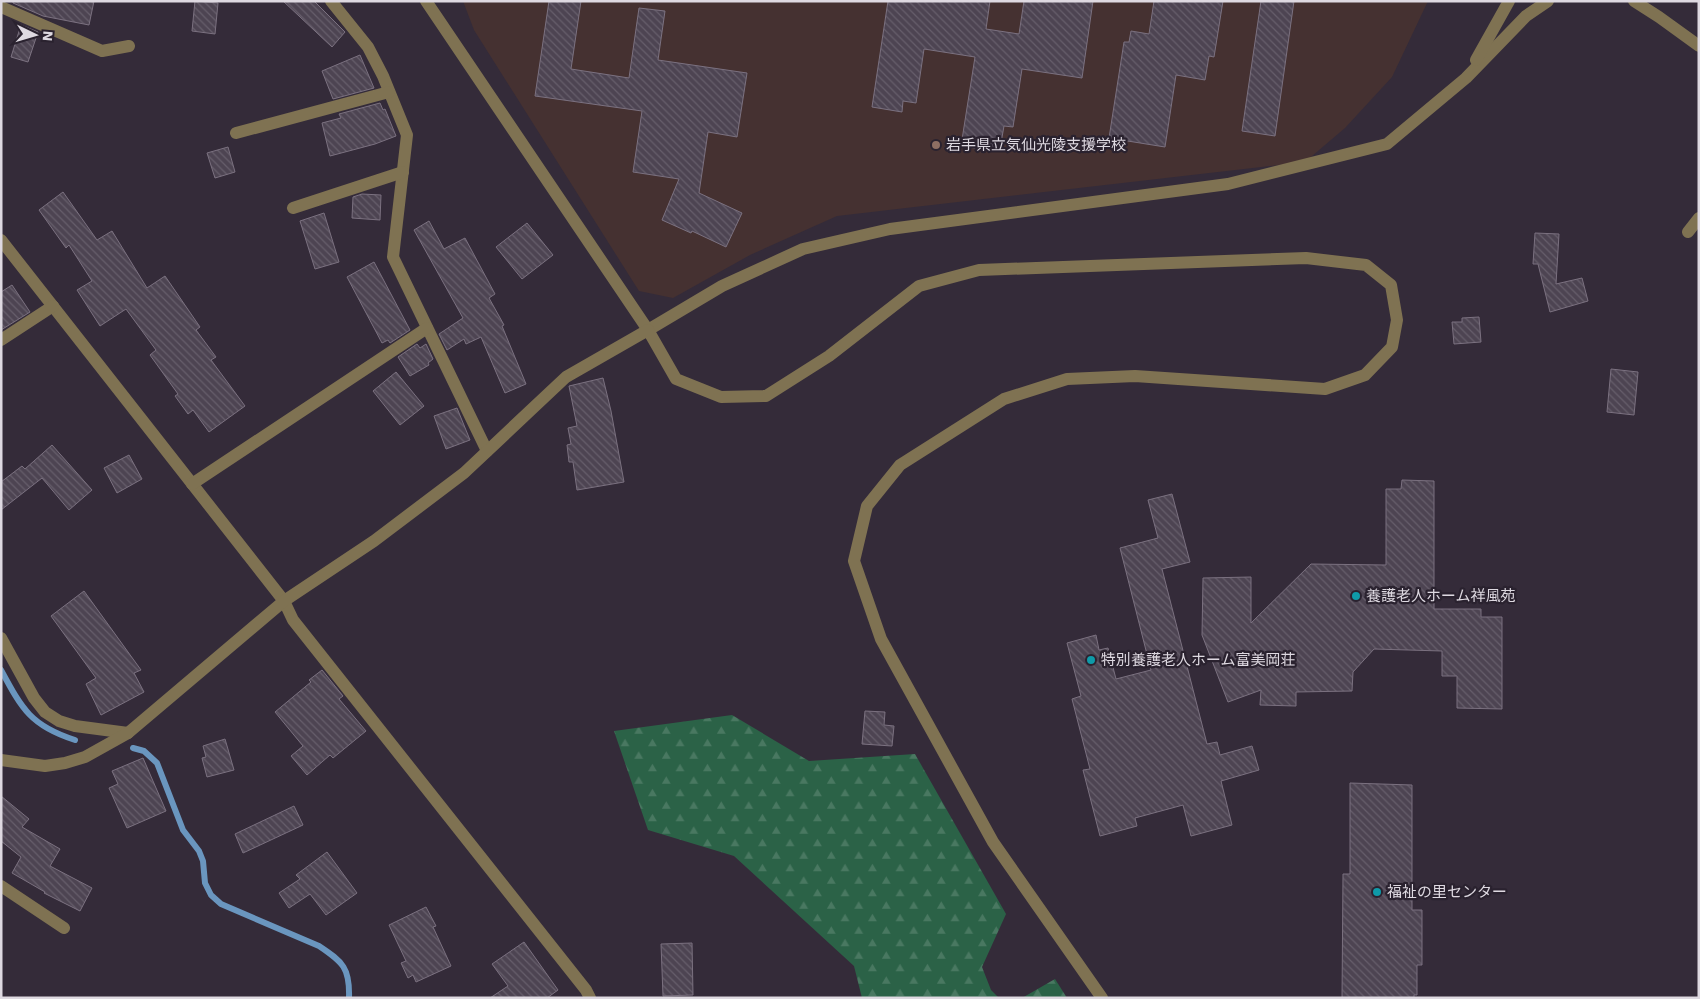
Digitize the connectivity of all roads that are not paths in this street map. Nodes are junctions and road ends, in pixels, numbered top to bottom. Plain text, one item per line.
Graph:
1 (331, 1) edge
2 (426, 1) edge
3 (1509, 1) edge
4 (1548, 1) edge
5 (1634, 1) edge
6 (1, 6) edge
7 (129, 46) dead end
8 (1699, 46) edge
9 (1466, 78) junction
10 (390, 92) junction
11 (236, 133) dead end
12 (403, 172) junction
13 (292, 208) dead end
14 (1699, 218) edge
15 (1688, 232) dead end
16 (1, 240) edge
17 (53, 306) junction
18 (428, 328) junction
19 (648, 330) junction
20 (1, 340) edge
21 (487, 451) junction
22 (192, 484) junction
23 (284, 601) junction
24 (1, 638) edge
25 (128, 733) junction
26 (1, 760) edge
27 (1, 886) edge
28 (64, 928) dead end
29 (590, 998) edge
30 (1102, 998) edge

1 - 10 street
2 - 19 street
3 - 9 street
4 - 9 street
5 - 8 street
6 - 7 street
9 - 19 street
10 - 11 street
10 - 12 street
12 - 13 street
12 - 18 street
14 - 15 street
16 - 17 street
17 - 20 street
17 - 22 street
18 - 21 street
18 - 22 street
19 - 21 street
19 - 30 street
21 - 23 street
22 - 23 street
23 - 25 street
23 - 29 street
24 - 25 street
25 - 26 street
27 - 28 street

